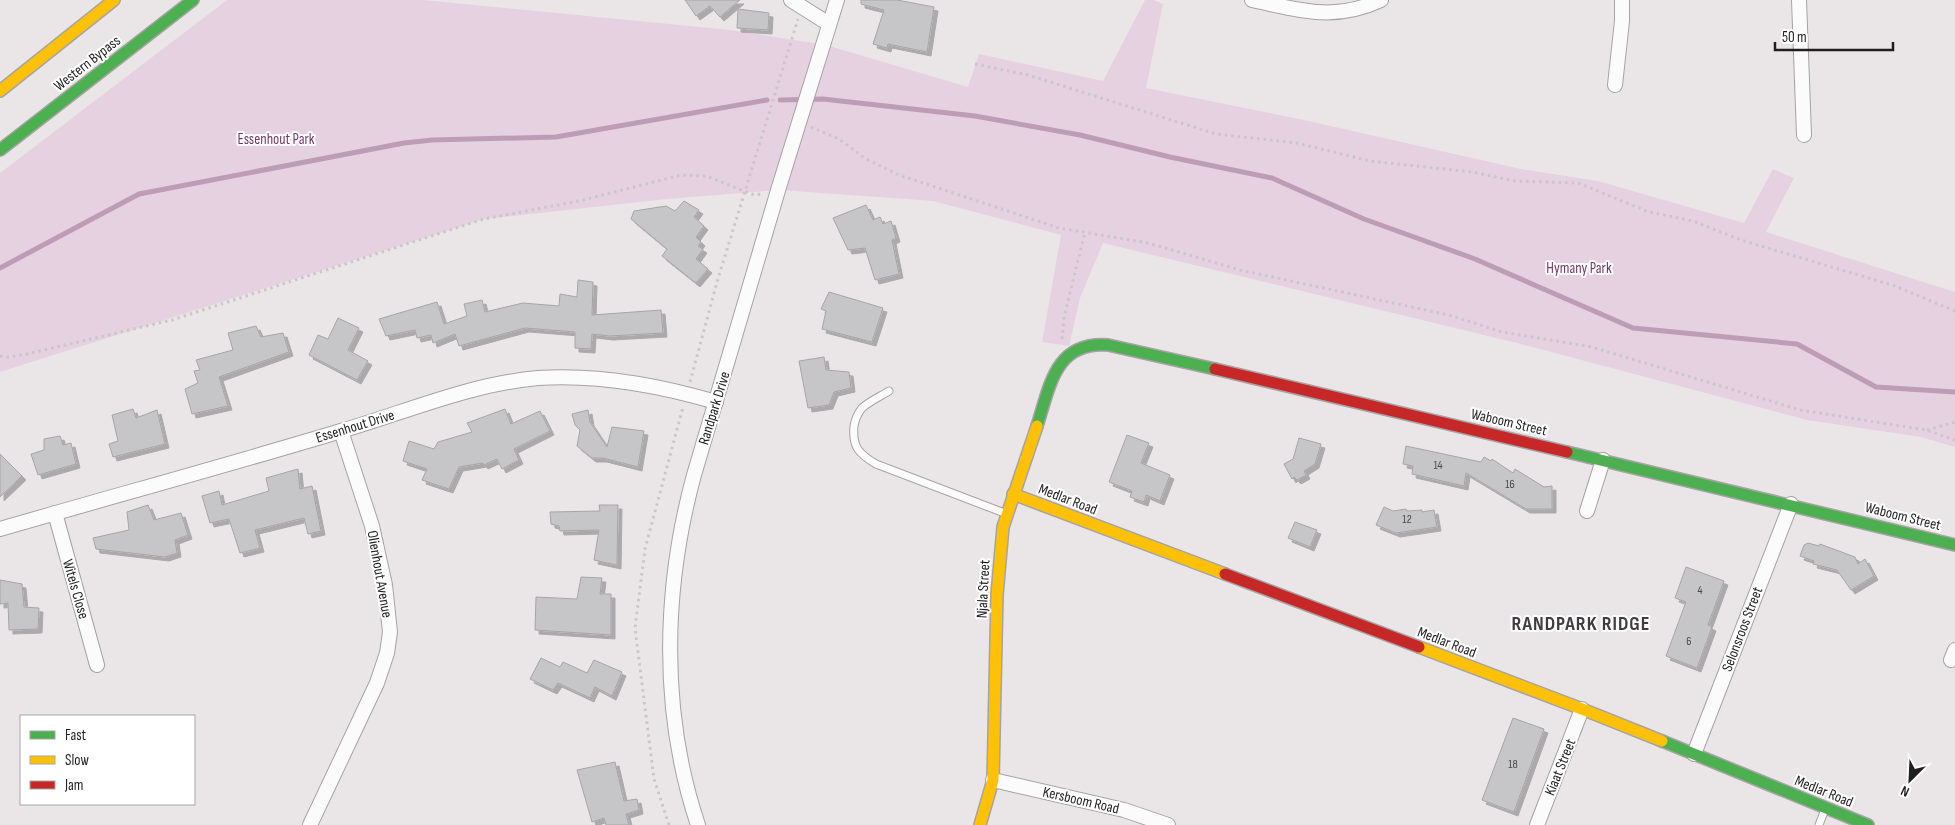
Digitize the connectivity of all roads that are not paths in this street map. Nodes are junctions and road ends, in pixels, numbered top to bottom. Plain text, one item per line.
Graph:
1 (114, 0) edge
2 (193, 0) edge
3 (791, 0) edge
4 (837, 0) edge
5 (1252, 0) edge
6 (1381, 0) edge
7 (1622, 0) edge
8 (1799, 0) edge
9 (829, 24) junction
10 (1615, 85) dead end
11 (0, 91) edge
12 (1804, 135) dead end
13 (0, 150) edge
14 (1060, 363) joint
15 (889, 390) dead end
16 (716, 402) junction
17 (341, 431) junction
18 (1603, 460) junction
19 (1012, 494) junction
20 (1791, 504) junction
21 (1587, 511) dead end
22 (55, 513) junction
23 (1007, 514) junction
24 (0, 529) edge
25 (1955, 544) edge
26 (97, 665) dead end
27 (1582, 710) junction
28 (1694, 754) junction
29 (993, 780) junction
30 (1825, 808) junction
31 (310, 825) edge
32 (698, 825) edge
33 (980, 825) edge
34 (1168, 825) edge
35 (1537, 825) edge
36 (1819, 825) edge
37 (1868, 825) edge

1 - 11 main road
2 - 13 main road, Western Bypass
3 - 9 street
4 - 9 street, Randpark Drive
5 - 6 street
7 - 10 street
8 - 12 street
9 - 16 street, Randpark Drive
14 - 18 main road, Waboom Street
14 - 19 main road, Njala Street
15 - 23 lane
16 - 17 street, Essenhout Drive
16 - 32 street, Randpark Drive
17 - 22 street, Essenhout Drive
17 - 31 street, Olienhout Avenue
18 - 20 main road, Waboom Street
18 - 21 street
19 - 23 main road, Njala Street
19 - 27 main road, Medlar Road
20 - 25 main road, Waboom Street
20 - 28 street, Selonsroos Street
22 - 24 street, Essenhout Drive
22 - 26 street, Witels Close
23 - 29 main road, Njala Street
27 - 28 main road, Medlar Road
27 - 35 street, Kiaat Street
28 - 30 main road, Medlar Road
29 - 33 main road, Njala Street
29 - 34 street, Kersboom Road
30 - 36 lane
30 - 37 main road, Medlar Road

